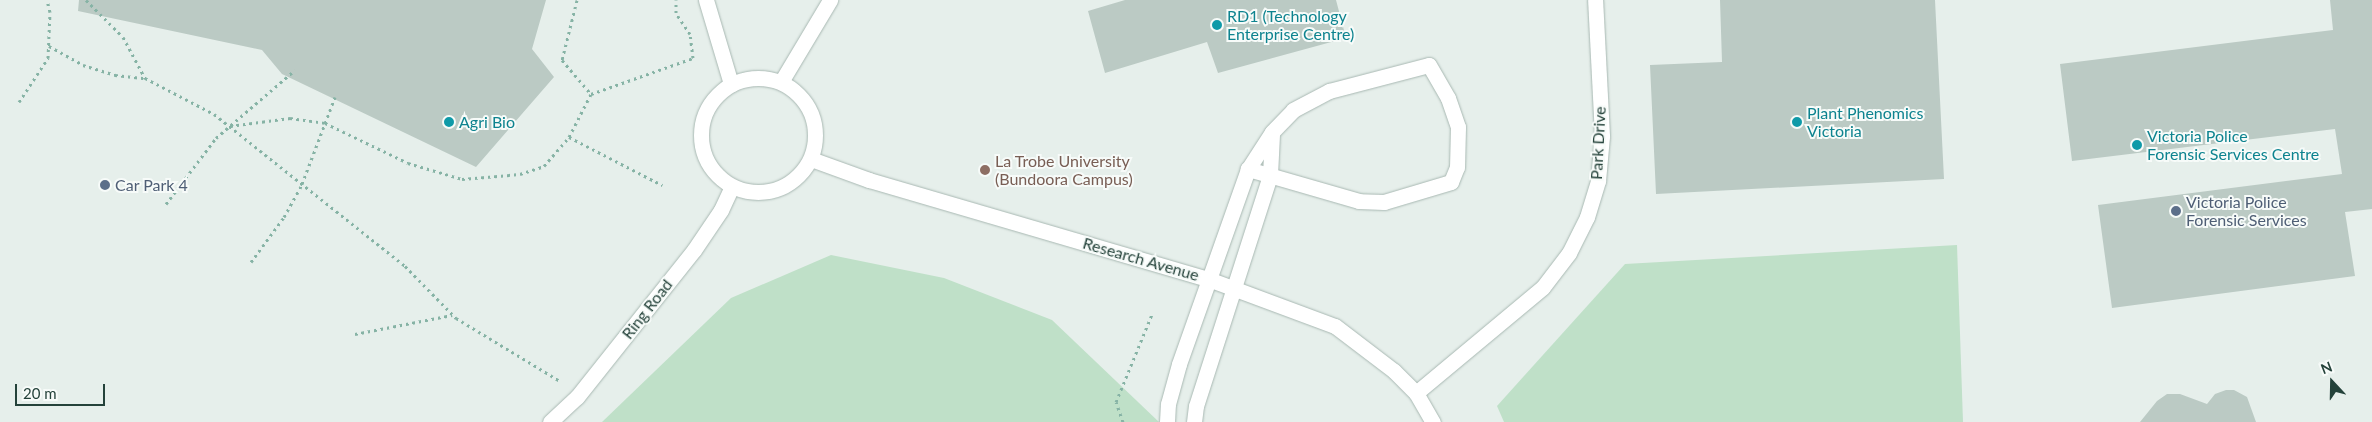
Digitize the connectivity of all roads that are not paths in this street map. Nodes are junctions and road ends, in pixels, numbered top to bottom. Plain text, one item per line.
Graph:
1 (706, 0) edge
2 (830, 0) edge
3 (1595, 0) edge
4 (781, 82) junction
5 (731, 84) junction
6 (1272, 132) junction
7 (811, 159) junction
8 (1248, 169) junction
9 (1270, 175) junction
10 (732, 186) junction
11 (1211, 280) junction
12 (1235, 288) junction
13 (1416, 393) junction
14 (550, 422) edge
15 (1167, 422) edge
16 (1194, 422) edge
17 (1433, 422) edge

1 - 5 street
2 - 4 street
3 - 13 street, Park Drive
4 - 5 street
4 - 7 street
5 - 10 street
6 - 8 street
6 - 9 street
6 - 9 street
7 - 10 street
7 - 11 street, Research Avenue
8 - 9 street
8 - 11 street
9 - 12 street
10 - 14 street, Ring Road
11 - 12 street, Research Avenue
11 - 15 street
12 - 13 street, Research Avenue
12 - 16 street
13 - 17 street, Research Avenue

